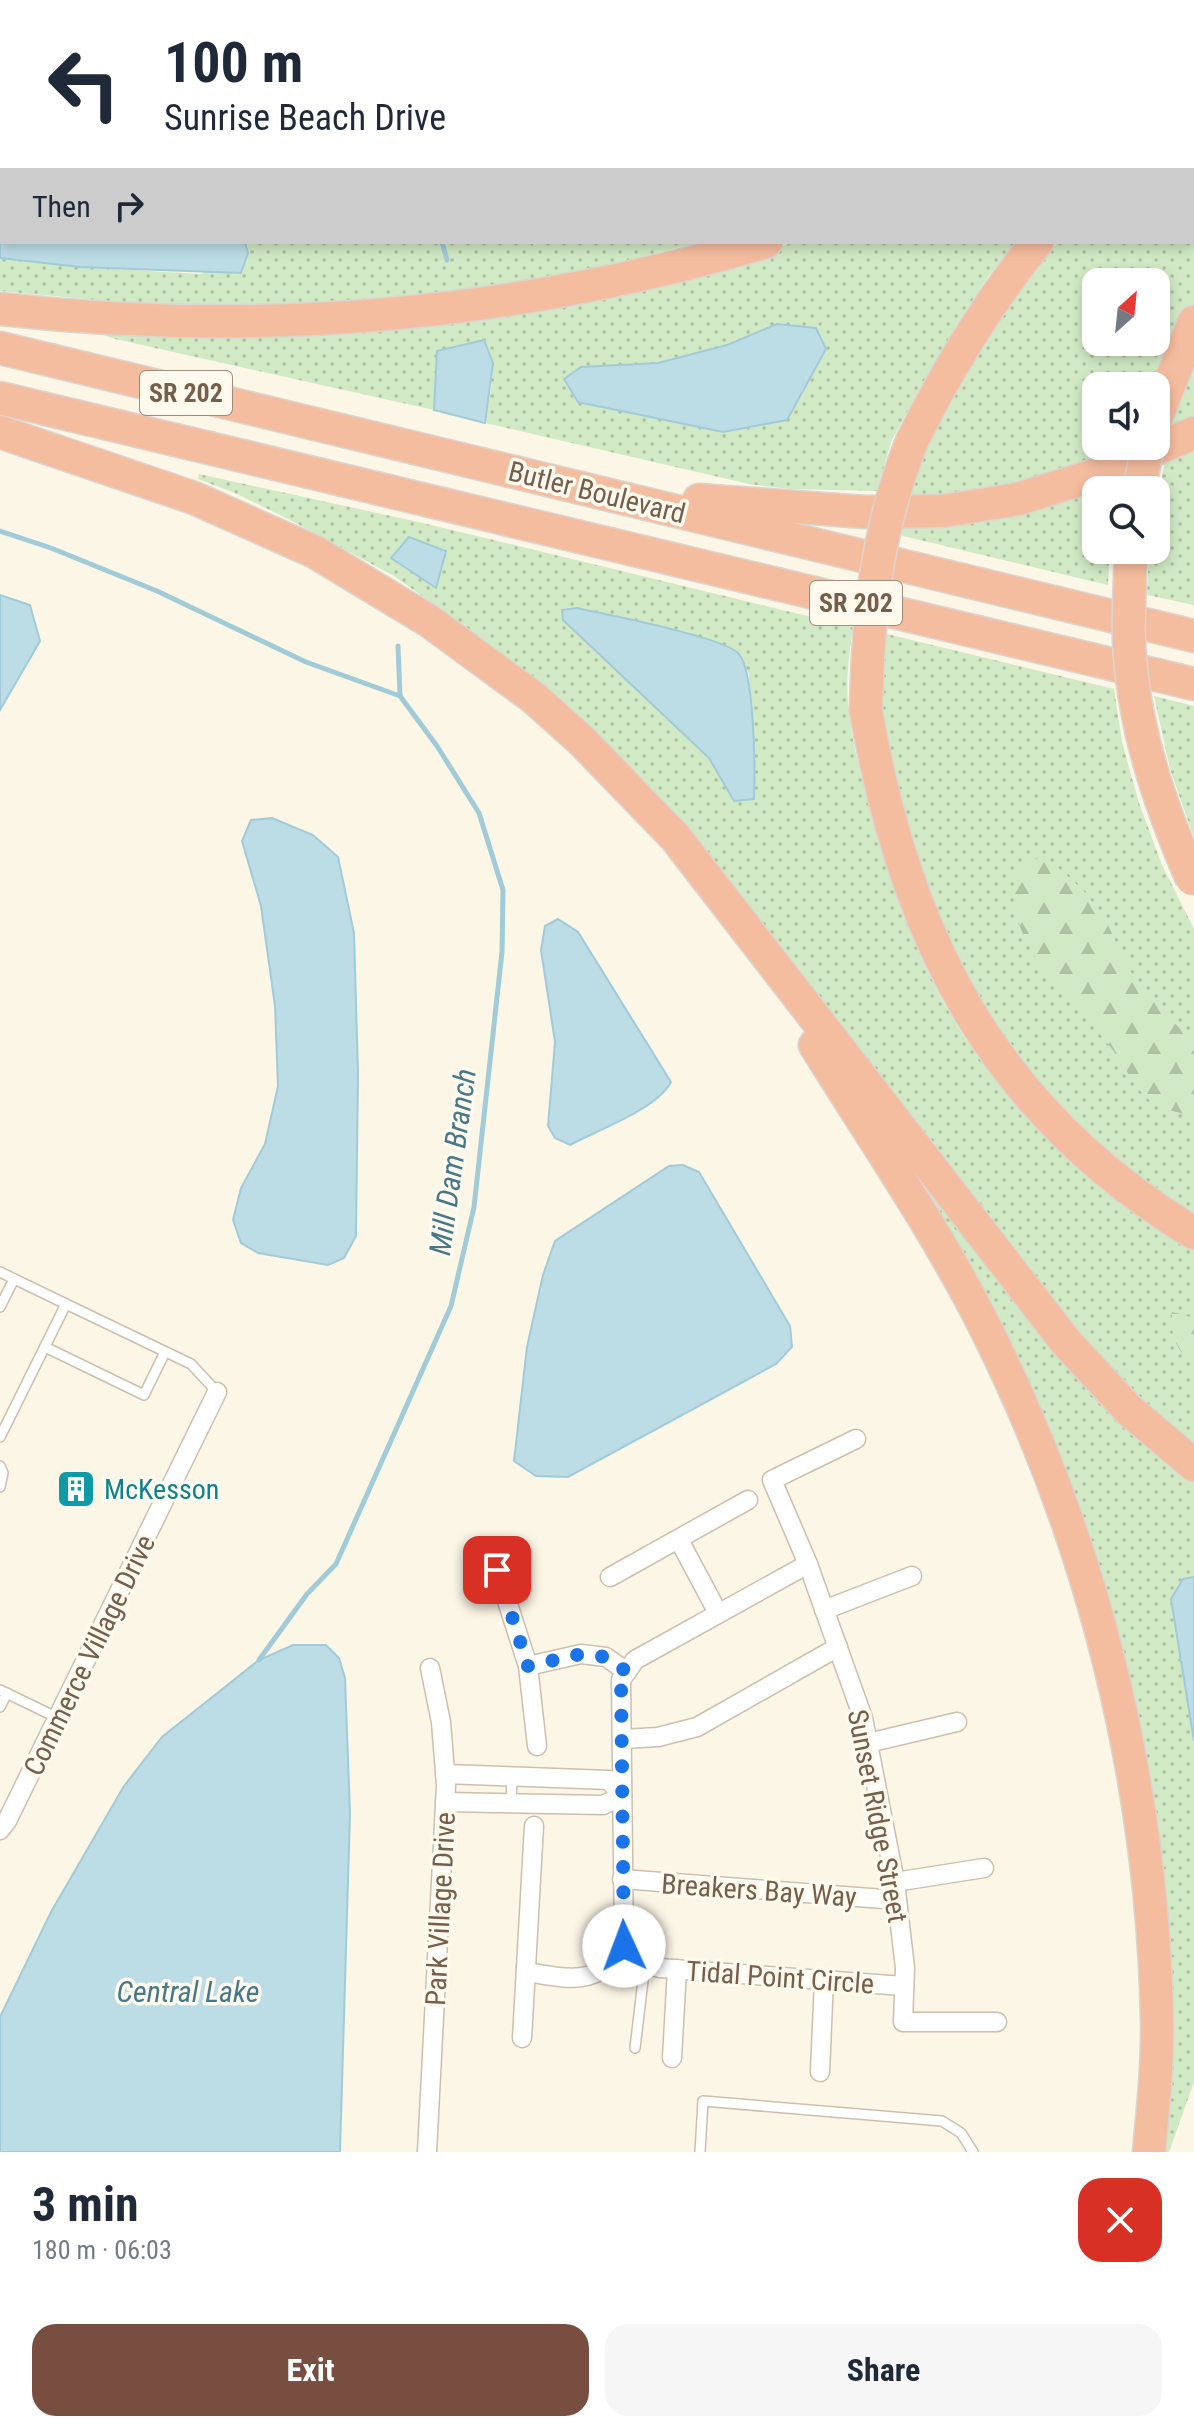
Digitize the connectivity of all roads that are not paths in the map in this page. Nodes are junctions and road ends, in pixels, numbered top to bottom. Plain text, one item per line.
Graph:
1 (758, 244) edge
2 (1035, 244) edge
3 (0, 309) edge
4 (1194, 322) edge
5 (0, 348) edge
6 (1170, 379) edge
7 (0, 398) edge
8 (0, 432) edge
9 (1194, 433) edge
10 (594, 492) junction
11 (1131, 564) edge
12 (1194, 636) edge
13 (1194, 684) edge
14 (1193, 882) edge
15 (715, 887) junction
16 (1194, 1233) edge
17 (0, 1272) edge
18 (14, 1279) junction
19 (66, 1304) junction
20 (0, 1307) edge
21 (45, 1347) junction
22 (165, 1352) junction
23 (217, 1392) joint
24 (0, 1437) edge
25 (856, 1439) dead end
26 (1194, 1465) edge
27 (0, 1466) edge
28 (0, 1487) edge
29 (748, 1500) dead end
30 (679, 1540) junction
31 (808, 1564) junction
32 (497, 1570) dead end
33 (912, 1576) dead end
34 (610, 1577) dead end
35 (824, 1610) junction
36 (718, 1613) junction
37 (838, 1647) junction
38 (528, 1666) junction
39 (430, 1668) dead end
40 (627, 1672) junction
41 (4, 1692) edge
42 (0, 1707) edge
43 (58, 1718) junction
44 (957, 1722) dead end
45 (622, 1739) junction
46 (868, 1743) junction
47 (537, 1746) dead end
48 (445, 1774) junction
49 (512, 1778) junction
50 (622, 1796) junction
51 (445, 1802) junction
52 (511, 1803) junction
53 (534, 1826) dead end
54 (0, 1830) edge
55 (984, 1868) dead end
56 (622, 1879) junction
57 (896, 1891) junction
58 (636, 1959) junction
59 (677, 1969) junction
60 (526, 1972) junction
61 (824, 1979) junction
62 (903, 1986) junction
63 (997, 2022) dead end
64 (522, 2038) dead end
65 (635, 2048) dead end
66 (672, 2058) dead end
67 (820, 2072) dead end
68 (427, 2152) edge
69 (700, 2152) edge
70 (973, 2152) edge
71 (1149, 2152) edge

1 - 3 highway
2 - 16 highway, bridge
4 - 6 highway
5 - 10 highway, Butler Boulevard / SR 202
7 - 13 highway, Butler Boulevard / SR 202
8 - 15 highway
9 - 10 highway
10 - 12 highway, Butler Boulevard / SR 202
11 - 14 highway, bridge
15 - 26 highway
15 - 71 highway
17 - 18 lane
18 - 19 lane
18 - 20 lane
19 - 21 lane
19 - 22 lane
21 - 22 lane
21 - 24 lane
22 - 23 lane
23 - 43 street, Commerce Village Drive
25 - 31 street, Sunset Ridge Street
27 - 28 lane
29 - 30 street
30 - 34 street
30 - 36 street
31 - 35 street, Sunset Ridge Street
31 - 36 street
32 - 38 street
33 - 35 street
35 - 37 street, Sunset Ridge Street
36 - 40 street
37 - 45 street
37 - 46 street, Sunset Ridge Street
38 - 40 street
38 - 47 street
39 - 48 street, Park Village Drive
40 - 45 street
41 - 42 lane
41 - 43 lane
43 - 54 street, Commerce Village Drive
44 - 46 street
45 - 50 street
46 - 57 street, Sunset Ridge Street
48 - 49 street
48 - 51 street, Park Village Drive
49 - 50 street
49 - 52 lane
50 - 52 street
50 - 56 street
51 - 52 street
51 - 68 street, Park Village Drive
53 - 60 street
55 - 57 street, Breakers Bay Way
56 - 57 street, Breakers Bay Way
56 - 58 street
57 - 62 street, Sunset Ridge Street
58 - 59 street, Tidal Point Circle
58 - 60 street
58 - 65 lane
59 - 61 street, Tidal Point Circle
59 - 66 street
60 - 64 street
61 - 62 street, Tidal Point Circle
61 - 67 street
62 - 63 street, Sunset Ridge Street
69 - 70 lane

